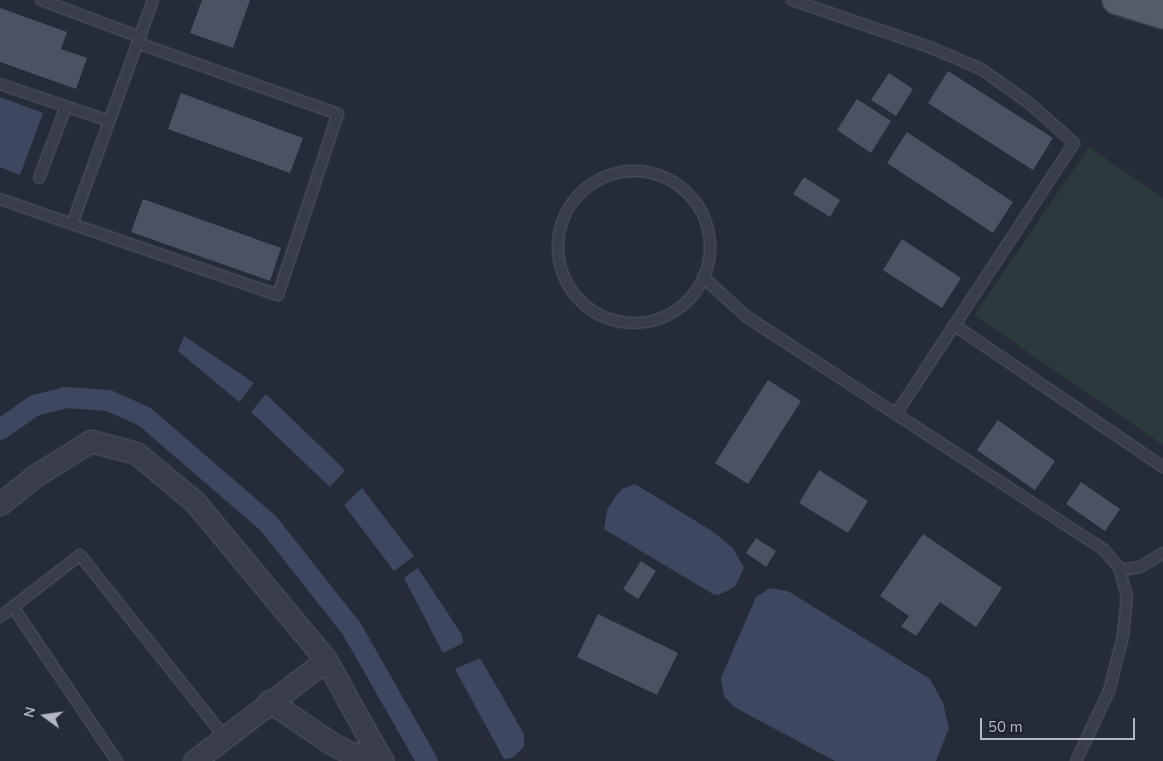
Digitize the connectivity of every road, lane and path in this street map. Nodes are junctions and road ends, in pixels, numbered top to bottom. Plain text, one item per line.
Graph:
1 (41, 0) edge
2 (153, 0) edge
3 (792, 0) edge
4 (1117, 0) edge
5 (1163, 14) edge
6 (139, 40) junction
7 (0, 84) edge
8 (66, 107) junction
9 (109, 121) junction
10 (39, 178) dead end
11 (0, 199) edge
12 (72, 224) junction
13 (703, 277) junction
14 (954, 325) junction
15 (896, 414) junction
16 (1163, 467) edge
17 (0, 504) edge
18 (1163, 553) edge
19 (1121, 570) junction
20 (13, 607) junction
21 (0, 618) edge
22 (326, 660) junction
23 (269, 701) junction
24 (224, 736) junction
25 (117, 761) edge
26 (194, 761) edge
27 (382, 761) edge
28 (1076, 761) edge

1 - 6 lane
2 - 6 lane
3 - 14 lane
4 - 5 main road
6 - 9 lane
6 - 12 lane
7 - 8 lane
8 - 9 lane
8 - 10 lane
9 - 12 lane
11 - 12 lane
13 - 13 lane
13 - 15 lane
14 - 15 lane
14 - 16 lane
15 - 19 lane
17 - 22 street
18 - 19 lane
19 - 28 lane
20 - 21 lane
20 - 24 lane
20 - 25 lane
22 - 23 street
22 - 27 street
23 - 24 street
23 - 27 street
24 - 26 street

